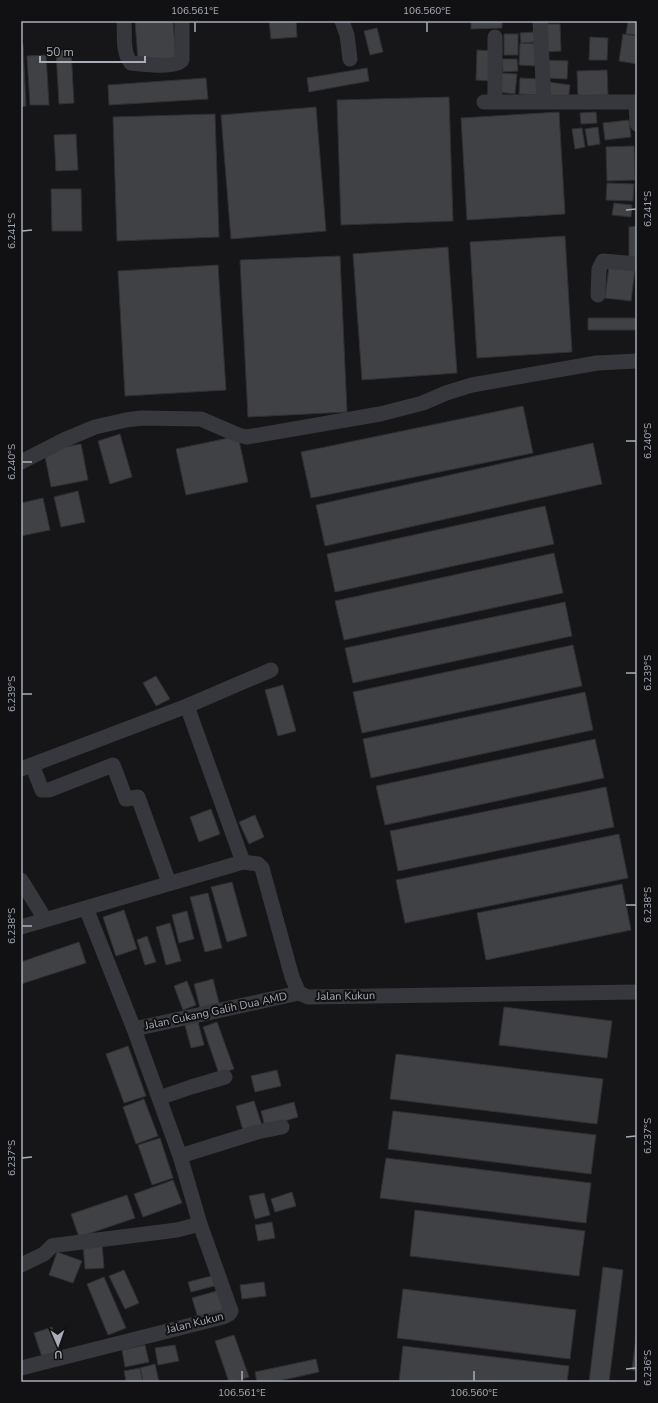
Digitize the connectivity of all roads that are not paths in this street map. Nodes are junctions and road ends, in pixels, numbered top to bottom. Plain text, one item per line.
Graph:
1 (124, 21) edge
2 (182, 21) edge
3 (342, 21) edge
4 (540, 21) edge
5 (496, 37) dead end
6 (350, 59) dead end
7 (544, 102) junction
8 (636, 102) edge
9 (637, 124) edge
10 (637, 264) edge
11 (598, 295) dead end
12 (637, 361) edge
13 (21, 462) edge
14 (271, 670) dead end
15 (187, 706) junction
16 (26, 767) edge
17 (243, 862) junction
18 (21, 880) edge
19 (169, 883) junction
20 (86, 908) junction
21 (45, 919) junction
22 (21, 927) edge
23 (637, 992) edge
24 (299, 993) junction
25 (134, 1029) junction
26 (225, 1078) dead end
27 (159, 1098) junction
28 (282, 1127) dead end
29 (180, 1156) junction
30 (200, 1224) junction
31 (21, 1265) edge
32 (21, 1368) edge

1 - 2 street
3 - 6 street
4 - 7 street
5 - 7 street
7 - 8 street
8 - 9 street
10 - 11 street
12 - 13 street
14 - 15 street
15 - 16 street
15 - 17 street
16 - 19 street
17 - 19 street
17 - 24 street
18 - 21 street
19 - 20 street
20 - 21 street
20 - 25 street, Jalan Kukun
21 - 22 street
23 - 24 street, Jalan Kukun
24 - 25 street, Jalan Cukang Galih Dua AMD
25 - 27 street, Jalan Kukun
26 - 27 street
27 - 29 street, Jalan Kukun
28 - 29 street
29 - 30 street, Jalan Kukun
30 - 31 street
30 - 32 street, Jalan Kukun

